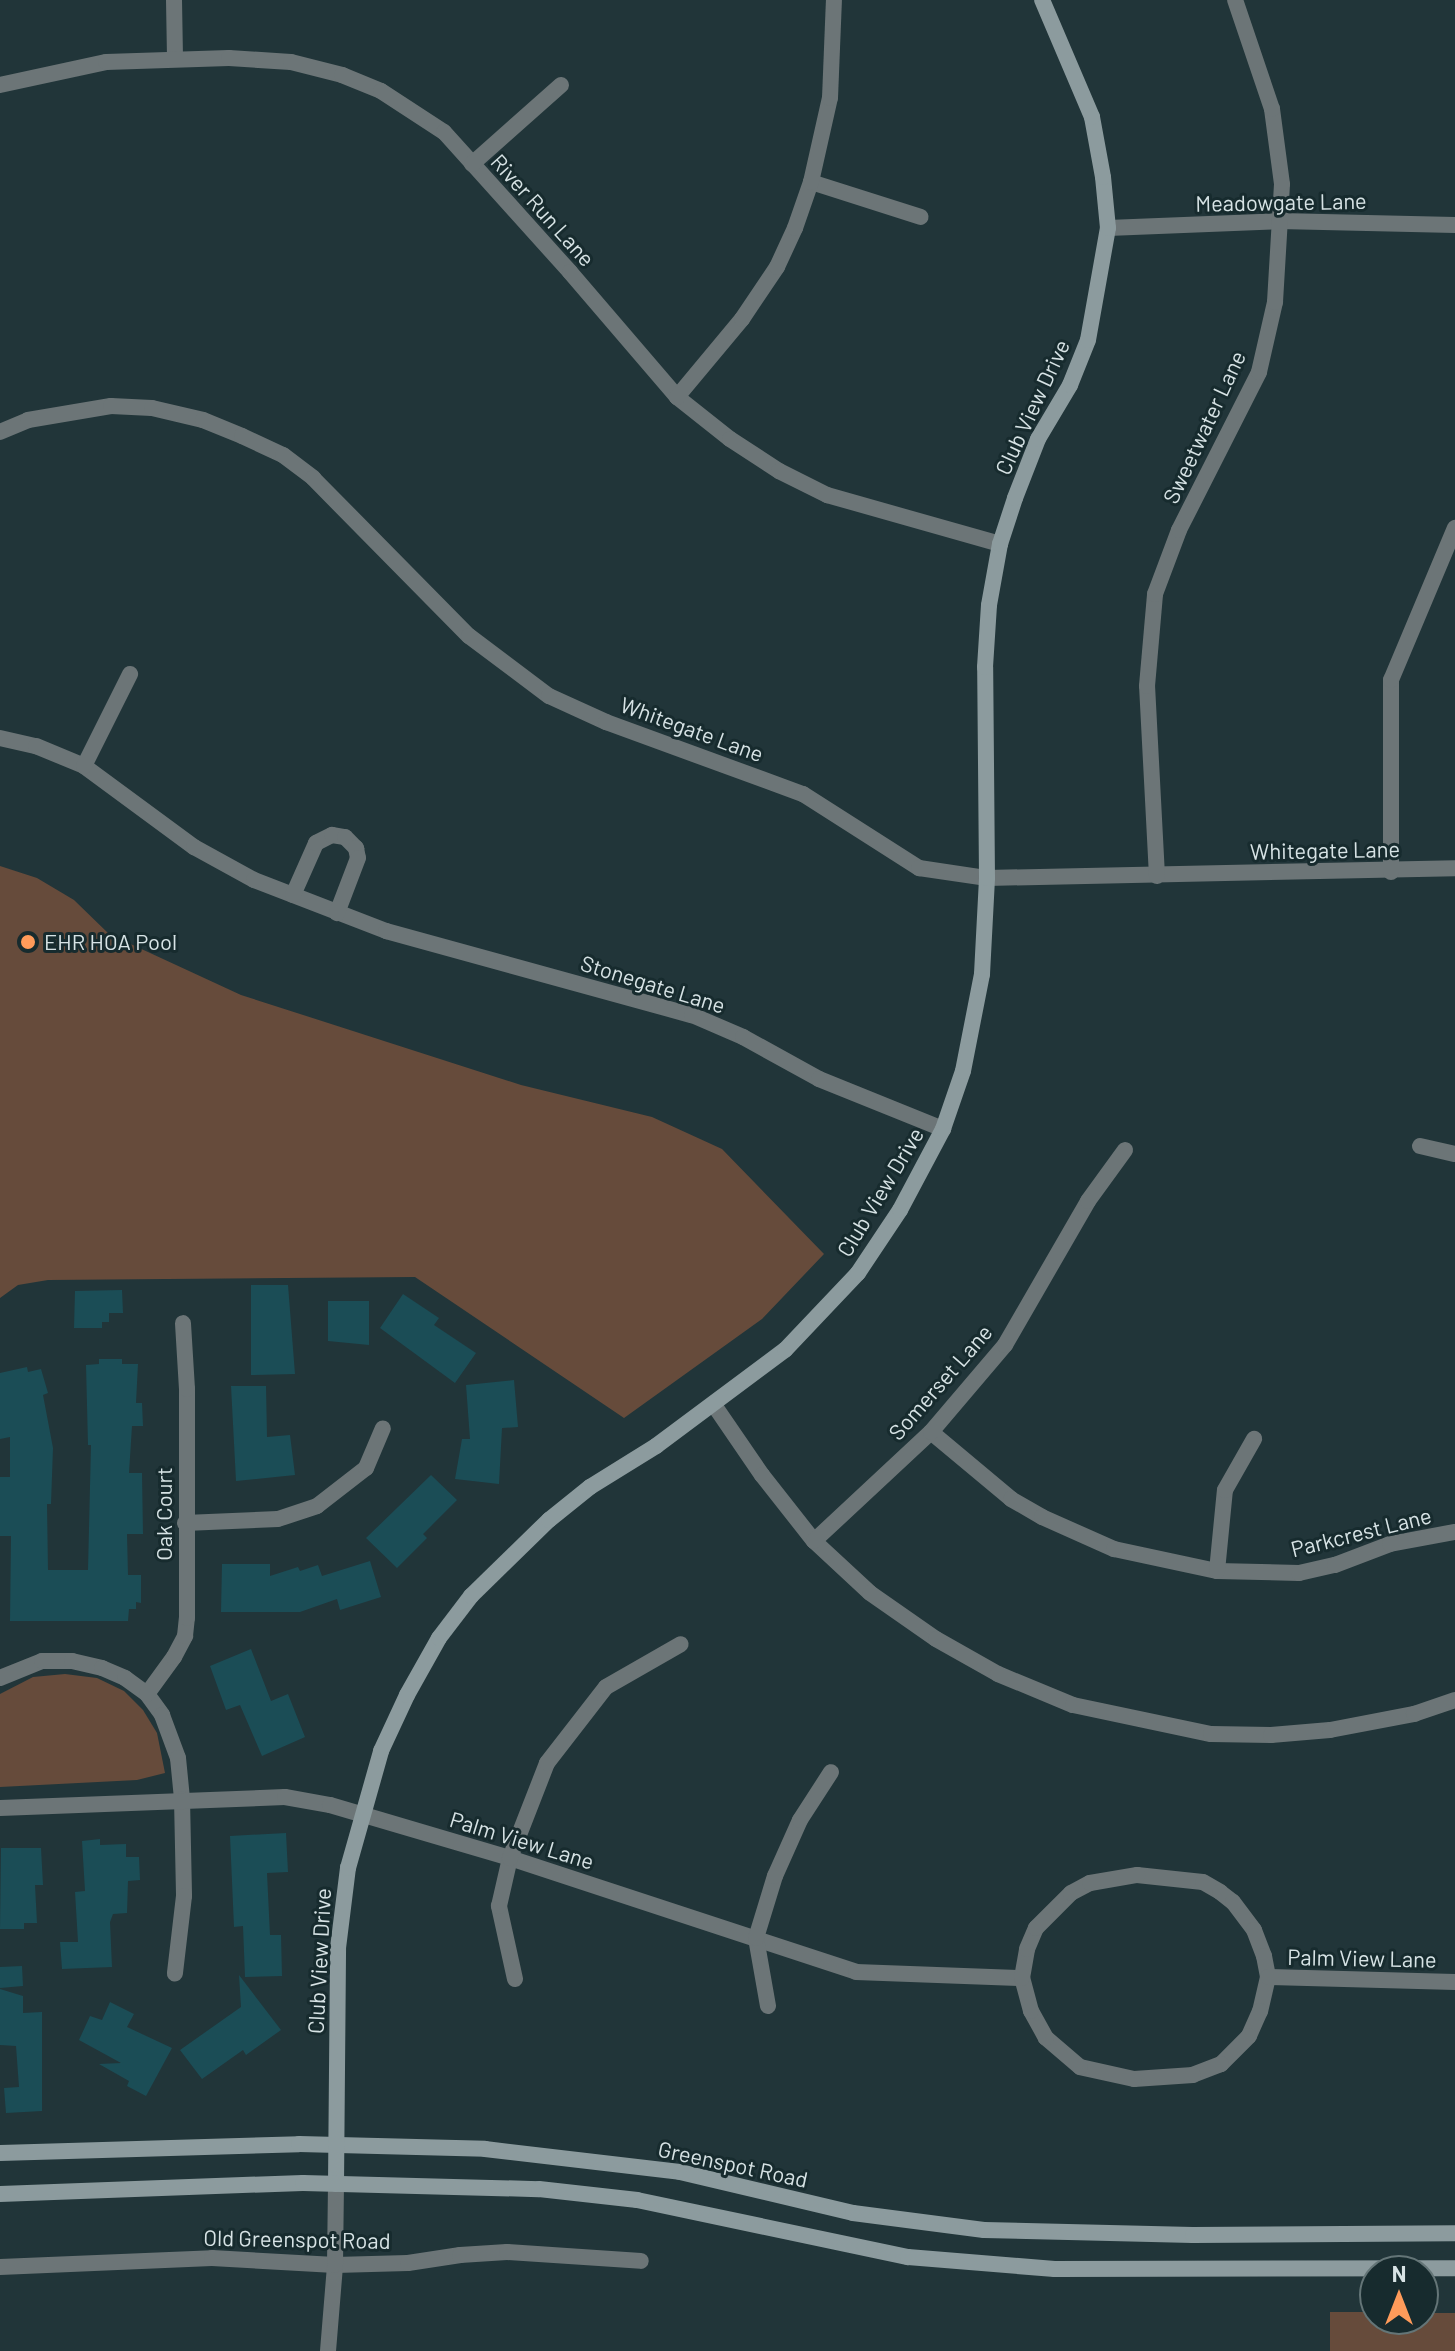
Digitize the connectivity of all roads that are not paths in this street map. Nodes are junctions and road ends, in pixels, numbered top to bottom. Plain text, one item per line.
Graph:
1 (174, 0) edge
2 (834, 0) edge
3 (1042, 0) edge
4 (1235, 0) edge
5 (175, 57) junction
6 (0, 85) edge
7 (561, 85) dead end
8 (472, 164) junction
9 (811, 182) junction
10 (921, 217) dead end
11 (1279, 221) junction
12 (1455, 225) edge
13 (1108, 228) junction
14 (677, 397) junction
15 (0, 432) edge
16 (1455, 528) edge
17 (1000, 544) junction
18 (130, 674) dead end
19 (0, 738) edge
20 (84, 766) junction
21 (1455, 868) edge
22 (1391, 872) junction
23 (1157, 876) junction
24 (987, 878) junction
25 (293, 895) junction
26 (337, 913) junction
27 (943, 1129) junction
28 (1420, 1146) dead end
29 (1125, 1150) dead end
30 (1455, 1154) edge
31 (183, 1323) dead end
32 (714, 1405) junction
33 (383, 1428) dead end
34 (931, 1432) junction
35 (1254, 1439) dead end
36 (185, 1523) junction
37 (1455, 1532) edge
38 (814, 1541) junction
39 (1217, 1571) junction
40 (681, 1644) dead end
41 (0, 1678) edge
42 (147, 1694) junction
43 (1455, 1700) edge
44 (831, 1772) dead end
45 (182, 1799) junction
46 (0, 1808) edge
47 (361, 1814) junction
48 (510, 1858) junction
49 (756, 1938) junction
50 (175, 1973) dead end
51 (1268, 1977) junction
52 (1022, 1978) junction
53 (515, 1979) dead end
54 (1455, 1982) edge
55 (768, 2006) dead end
56 (335, 2144) junction
57 (0, 2153) edge
58 (336, 2184) junction
59 (0, 2194) edge
60 (1455, 2233) edge
61 (641, 2261) dead end
62 (335, 2265) junction
63 (0, 2267) edge
64 (1455, 2268) edge
65 (328, 2351) edge

1 - 5 street
2 - 9 street
3 - 13 main road, Club View Drive
4 - 11 street, Sweetwater Lane
5 - 6 street, River Run Lane
5 - 8 street, River Run Lane
7 - 8 street
8 - 14 street, River Run Lane
9 - 10 street
9 - 14 street
11 - 12 street, Meadowgate Lane
11 - 13 street, Meadowgate Lane
11 - 23 street, Sweetwater Lane
13 - 17 main road, Club View Drive
14 - 17 street, River Run Lane
15 - 24 street, Whitegate Lane
16 - 22 street
17 - 24 main road, Club View Drive
18 - 20 street
19 - 20 street, Stonegate Lane
20 - 25 street, Stonegate Lane
21 - 22 street, Whitegate Lane
22 - 23 street, Whitegate Lane
23 - 24 street, Whitegate Lane
24 - 27 main road, Club View Drive
25 - 26 street, Stonegate Lane
25 - 26 street
26 - 27 street, Stonegate Lane
27 - 32 main road, Club View Drive
28 - 30 street
29 - 34 street, Somerset Lane
31 - 36 street, Oak Court
32 - 38 street
32 - 47 main road, Club View Drive
33 - 36 street
34 - 38 street, Somerset Lane
34 - 39 street, Parkcrest Lane
35 - 39 street
36 - 42 street, Oak Court
37 - 39 street, Parkcrest Lane
38 - 43 street
40 - 48 street
41 - 42 street
42 - 45 street
44 - 49 street
45 - 46 street, Palm View Lane
45 - 47 street, Palm View Lane
45 - 50 street
47 - 48 street, Palm View Lane
47 - 56 main road, Club View Drive
48 - 49 street, Palm View Lane
48 - 53 street
49 - 52 street, Palm View Lane
49 - 55 street
51 - 52 street
51 - 52 street
51 - 54 street, Palm View Lane
56 - 57 main road, Greenspot Road
56 - 58 main road, Club View Drive
56 - 60 main road, Greenspot Road
58 - 59 main road
58 - 62 street
58 - 64 main road
61 - 62 street, Old Greenspot Road
62 - 63 street, Old Greenspot Road
62 - 65 street

